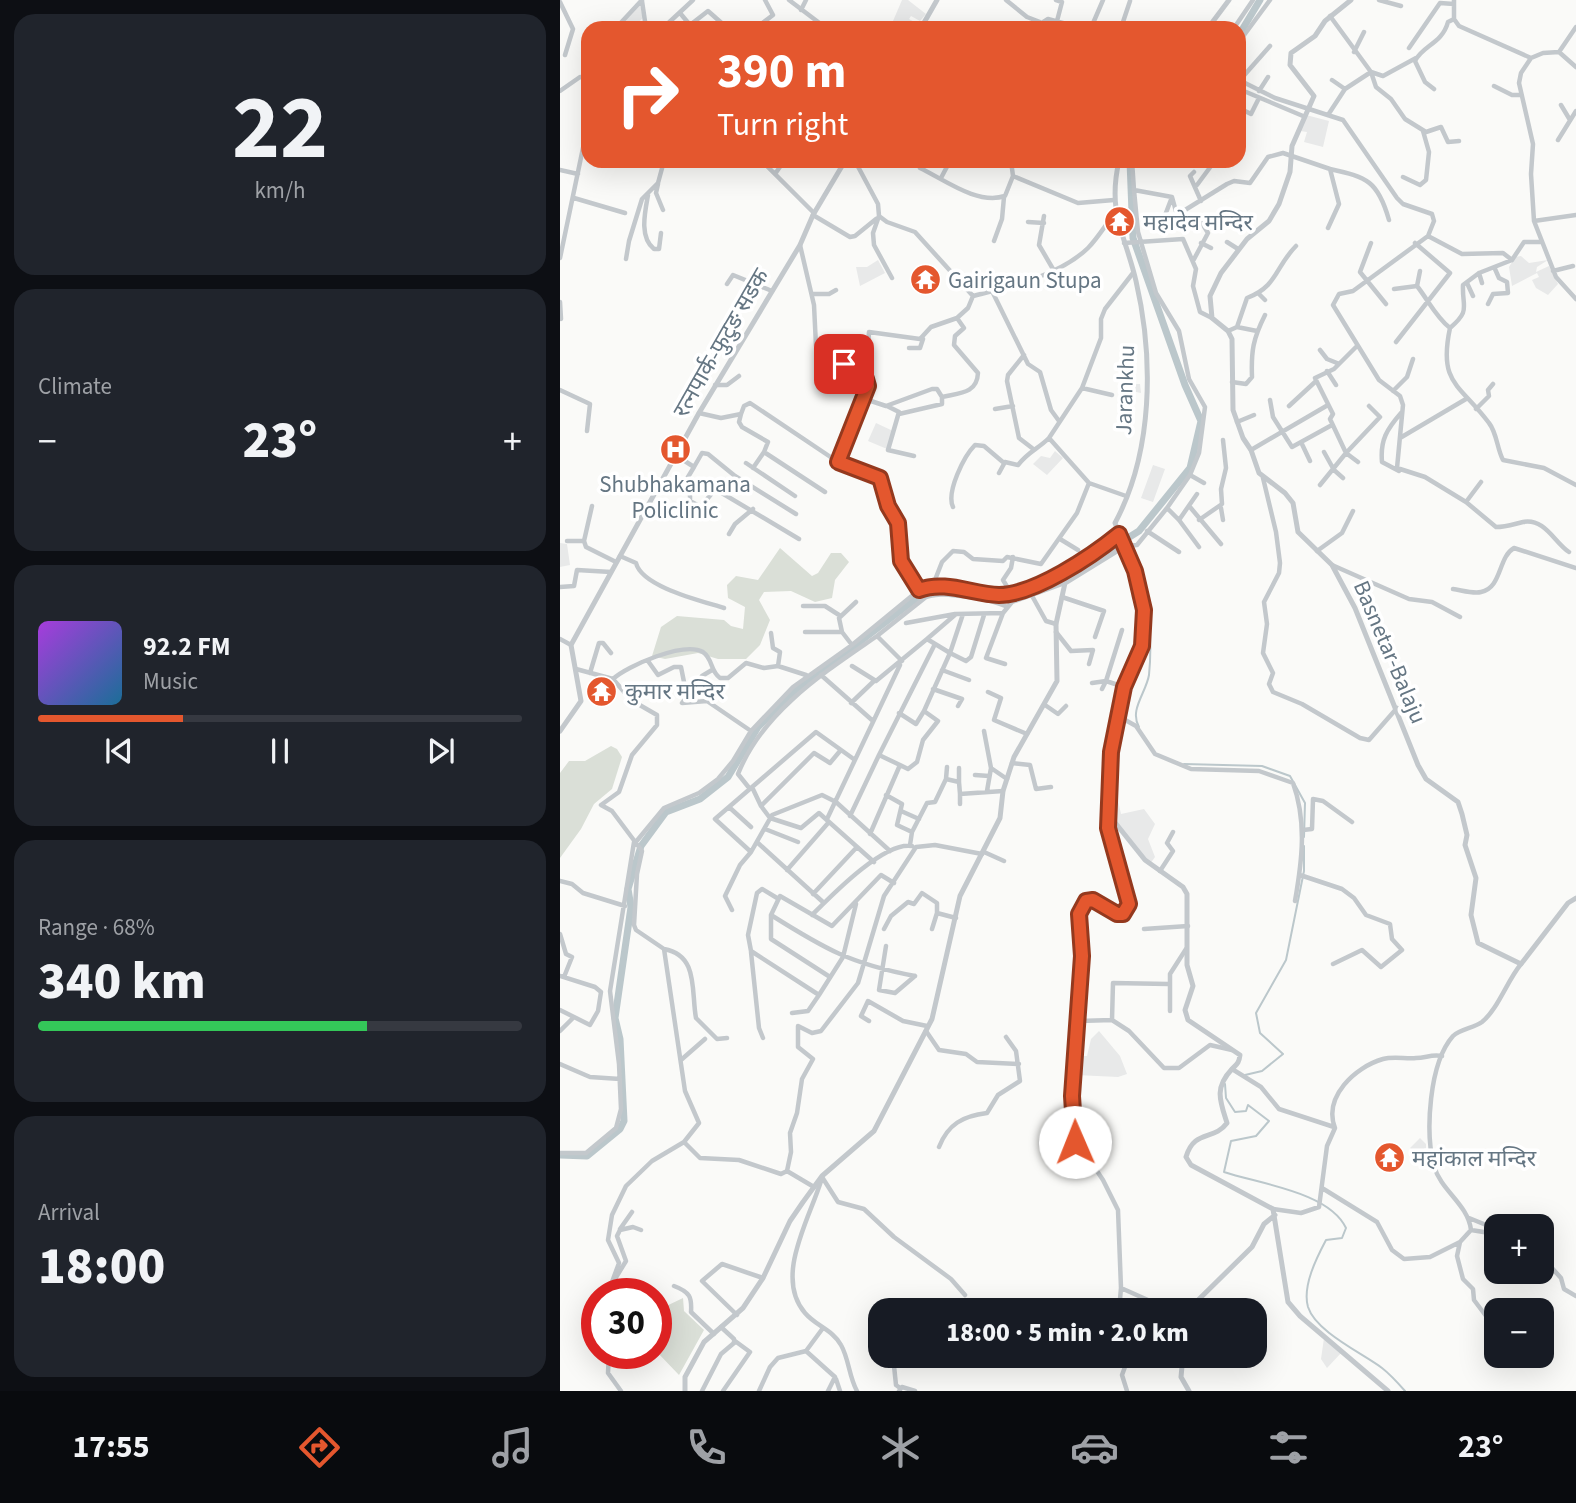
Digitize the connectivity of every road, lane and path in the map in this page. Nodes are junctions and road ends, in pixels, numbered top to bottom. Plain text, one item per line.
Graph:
1 (642, 0) edge
2 (693, 0) edge
3 (765, 0) edge
4 (789, 0) edge
5 (806, 0) edge
6 (937, 0) edge
7 (1006, 0) edge
8 (1056, 0) edge
9 (1103, 0) edge
10 (1229, 0) edge
11 (1253, 0) edge
12 (1270, 0) edge
13 (1351, 0) edge
14 (1379, 0) edge
15 (1130, 1) edge
16 (560, 2) edge
17 (1454, 2) edge
18 (1401, 6) dead end
19 (801, 10) junction
20 (680, 13) junction
21 (1330, 16) junction
22 (1454, 19) junction
23 (622, 21) edge
24 (645, 21) edge
25 (671, 21) edge
26 (687, 21) edge
27 (694, 21) edge
28 (720, 21) edge
29 (765, 21) edge
30 (816, 21) edge
31 (925, 21) edge
32 (1037, 21) edge
33 (1043, 21) edge
34 (1057, 21) joint
35 (1094, 21) edge
36 (1123, 21) edge
37 (1213, 21) edge
38 (1239, 21) edge
39 (1576, 27) edge
40 (1364, 32) dead end
41 (1246, 33) edge
42 (1270, 46) dead end
43 (1409, 48) dead end
44 (1354, 52) junction
45 (1559, 52) junction
46 (565, 55) dead end
47 (1416, 58) junction
48 (1531, 58) junction
49 (1576, 67) edge
50 (1246, 72) edge
51 (1371, 72) junction
52 (581, 77) edge
53 (1268, 77) dead end
54 (1332, 80) dead end
55 (1246, 85) edge
56 (1494, 86) dead end
57 (1345, 89) junction
58 (1434, 89) dead end
59 (1246, 90) edge
60 (560, 91) edge
61 (1255, 92) junction
62 (1520, 94) junction
63 (1259, 98) junction
64 (1561, 105) dead end
65 (1576, 111) edge
66 (1246, 112) edge
67 (1305, 113) junction
68 (1328, 115) junction
69 (1570, 120) junction
70 (1423, 131) junction
71 (1558, 140) dead end
72 (1459, 141) dead end
73 (1291, 156) junction
74 (581, 159) edge
75 (662, 168) edge
76 (769, 168) edge
77 (779, 168) edge
78 (841, 168) edge
79 (857, 168) edge
80 (920, 168) dead end
81 (946, 168) edge
82 (1012, 168) edge
83 (1118, 168) edge
84 (1132, 168) edge
85 (1209, 168) edge
86 (1330, 169) junction
87 (560, 170) edge
88 (1195, 172) dead end
89 (578, 174) junction
90 (775, 174) junction
91 (1013, 176) junction
92 (1403, 177) dead end
93 (941, 178) junction
94 (658, 183) junction
95 (1196, 185) junction
96 (1134, 190) junction
97 (648, 195) junction
98 (1004, 197) junction
99 (1172, 197) junction
100 (575, 198) junction
101 (1114, 200) junction
102 (1201, 201) junction
103 (663, 210) dead end
104 (625, 213) dead end
105 (1115, 213) junction
106 (814, 214) junction
107 (1576, 215) edge
108 (879, 216) junction
109 (1044, 216) dead end
110 (1164, 218) dead end
111 (1389, 220) dead end
112 (1534, 221) junction
113 (1028, 222) dead end
114 (1044, 223) junction
115 (1202, 223) dead end
116 (1328, 228) dead end
117 (661, 233) dead end
118 (1428, 236) junction
119 (994, 241) dead end
120 (1140, 241) junction
121 (1227, 242) dead end
122 (1540, 242) junction
123 (1124, 243) junction
124 (1202, 243) junction
125 (1371, 243) dead end
126 (1415, 243) junction
127 (800, 245) junction
128 (1296, 246) dead end
129 (1211, 248) dead end
130 (1238, 249) junction
131 (560, 258) edge
132 (626, 258) dead end
133 (1512, 260) junction
134 (1193, 261) junction
135 (1573, 266) dead end
136 (1053, 269) junction
137 (1495, 269) junction
138 (1420, 271) dead end
139 (1553, 271) junction
140 (1134, 272) junction
141 (1479, 273) junction
142 (892, 278) dead end
143 (1367, 281) junction
144 (1482, 283) dead end
145 (727, 284) dead end
146 (1467, 284) junction
147 (1417, 286) junction
148 (1394, 289) dead end
149 (772, 290) junction
150 (836, 290) dead end
151 (992, 291) junction
152 (812, 294) junction
153 (1259, 294) junction
154 (973, 296) junction
155 (1473, 296) dead end
156 (1576, 299) edge
157 (1265, 300) dead end
158 (1427, 300) junction
159 (560, 302) edge
160 (1386, 304) dead end
161 (1488, 304) dead end
162 (1265, 315) dead end
163 (957, 318) junction
164 (1212, 318) junction
165 (561, 319) edge
166 (1237, 327) junction
167 (1450, 327) junction
168 (1228, 331) junction
169 (1257, 331) junction
170 (923, 339) junction
171 (1396, 342) dead end
172 (1357, 346) junction
173 (867, 347) junction
174 (909, 348) dead end
175 (1320, 350) dead end
176 (1024, 355) junction
177 (1413, 359) dead end
178 (1337, 363) junction
179 (827, 365) dead end
180 (1327, 371) junction
181 (739, 376) dead end
182 (866, 379) junction
183 (1232, 382) junction
184 (1315, 383) junction
185 (1493, 384) dead end
186 (715, 385) junction
187 (1336, 385) dead end
188 (1082, 388) junction
189 (560, 390) edge
190 (1394, 391) junction
191 (1112, 395) dead end
192 (942, 397) junction
193 (865, 399) junction
194 (1466, 399) junction
195 (1270, 400) dead end
196 (1328, 405) junction
197 (1368, 405) dead end
198 (886, 406) junction
199 (1013, 406) junction
200 (1289, 406) dead end
201 (995, 409) dead end
202 (1476, 409) junction
203 (1401, 412) junction
204 (699, 413) junction
205 (741, 414) junction
206 (899, 414) junction
207 (1254, 415) dead end
208 (1059, 421) junction
209 (1236, 422) junction
210 (1332, 425) junction
211 (1283, 429) junction
212 (587, 431) dead end
213 (1049, 438) junction
214 (1399, 438) junction
215 (1223, 440) dead end
216 (1301, 442) junction
217 (1032, 448) junction
218 (1251, 450) junction
219 (764, 452) junction
220 (1324, 452) dead end
221 (1346, 453) junction
222 (677, 456) junction
223 (914, 456) dead end
224 (1310, 461) dead end
225 (838, 462) junction
226 (1358, 462) dead end
227 (746, 463) dead end
228 (1004, 463) junction
229 (694, 467) junction
230 (753, 468) junction
231 (1334, 470) junction
232 (1401, 471) junction
233 (999, 472) dead end
234 (1190, 475) junction
235 (1263, 478) junction
236 (1343, 478) dead end
237 (1481, 482) dead end
238 (1204, 483) dead end
239 (1090, 484) junction
240 (1320, 485) dead end
241 (1576, 485) edge
242 (825, 492) dead end
243 (1197, 494) dead end
244 (795, 496) dead end
245 (1126, 496) junction
246 (1465, 502) junction
247 (592, 506) dead end
248 (953, 507) dead end
249 (1190, 507) junction
250 (1167, 508) junction
251 (1221, 508) junction
252 (753, 509) junction
253 (1353, 511) dead end
254 (796, 514) dead end
255 (1179, 520) junction
256 (1199, 520) junction
257 (1223, 520) dead end
258 (1147, 531) junction
259 (729, 534) dead end
260 (1119, 534) junction
261 (799, 539) dead end
262 (1060, 539) junction
263 (567, 541) dead end
264 (584, 541) junction
265 (1220, 544) dead end
266 (1127, 547) junction
267 (1199, 547) dead end
268 (1078, 550) dead end
269 (1317, 551) junction
270 (1179, 552) dead end
271 (1569, 552) dead end
272 (620, 556) junction
273 (1013, 557) junction
274 (616, 562) junction
275 (1332, 565) junction
276 (1576, 568) edge
277 (611, 572) junction
278 (1065, 583) junction
279 (933, 584) junction
280 (560, 587) edge
281 (1453, 589) dead end
282 (919, 590) junction
283 (1011, 594) junction
284 (1031, 594) junction
285 (1062, 597) junction
286 (856, 602) dead end
287 (803, 606) dead end
288 (1008, 607) junction
289 (724, 608) dead end
290 (964, 613) junction
291 (1000, 613) junction
292 (956, 614) junction
293 (987, 614) junction
294 (839, 615) junction
295 (1460, 617) dead end
296 (906, 623) dead end
297 (1056, 624) junction
298 (1122, 630) dead end
299 (805, 632) dead end
300 (842, 632) junction
301 (1056, 632) junction
302 (771, 633) dead end
303 (877, 636) junction
304 (1095, 637) dead end
305 (560, 639) edge
306 (927, 639) junction
307 (935, 644) junction
308 (571, 645) junction
309 (852, 645) junction
310 (611, 653) dead end
311 (950, 653) junction
312 (648, 661) junction
313 (902, 661) junction
314 (1004, 664) dead end
315 (1088, 664) dead end
316 (778, 666) junction
317 (852, 666) dead end
318 (576, 669) junction
319 (712, 670) junction
320 (942, 670) junction
321 (590, 673) junction
322 (821, 674) junction
323 (806, 676) junction
324 (613, 679) junction
325 (969, 680) dead end
326 (874, 681) junction
327 (1106, 681) junction
328 (684, 682) dead end
329 (1092, 683) dead end
330 (1124, 687) junction
331 (933, 689) junction
332 (1102, 689) dead end
333 (988, 692) dead end
334 (851, 703) junction
335 (1045, 705) junction
336 (958, 706) dead end
337 (1066, 706) dead end
338 (1396, 708) junction
339 (924, 711) junction
340 (899, 713) junction
341 (1118, 716) junction
342 (873, 721) junction
343 (560, 731) edge
344 (751, 731) junction
345 (984, 731) dead end
346 (1027, 734) junction
347 (840, 751) junction
348 (879, 755) junction
349 (855, 760) junction
350 (1012, 763) junction
351 (900, 765) junction
352 (947, 767) dead end
353 (959, 768) dead end
354 (991, 768) junction
355 (975, 775) dead end
356 (989, 776) junction
357 (946, 779) junction
358 (1007, 779) junction
359 (959, 782) junction
360 (1051, 786) dead end
361 (751, 788) junction
362 (987, 791) junction
363 (1003, 791) junction
364 (960, 794) junction
365 (887, 795) junction
366 (836, 802) junction
367 (960, 804) dead end
368 (761, 806) junction
369 (729, 807) junction
370 (901, 811) junction
371 (1109, 814) junction
372 (850, 816) junction
373 (770, 818) junction
374 (919, 819) junction
375 (828, 820) junction
376 (1352, 822) dead end
377 (751, 827) dead end
378 (765, 829) junction
379 (1303, 830) junction
380 (912, 832) junction
381 (1173, 832) dead end
382 (870, 834) junction
383 (634, 842) junction
384 (798, 842) dead end
385 (758, 843) junction
386 (913, 846) junction
387 (857, 847) junction
388 (890, 851) junction
389 (751, 852) junction
390 (984, 853) junction
391 (1004, 861) dead end
392 (874, 862) junction
393 (787, 870) junction
394 (1160, 871) junction
395 (1300, 875) junction
396 (560, 881) edge
397 (894, 883) junction
398 (813, 894) junction
399 (777, 898) junction
400 (1576, 898) edge
401 (857, 900) junction
402 (1295, 901) dead end
403 (824, 903) junction
404 (625, 906) junction
405 (733, 910) dead end
406 (937, 913) junction
407 (771, 915) junction
408 (812, 915) junction
409 (956, 918) junction
410 (1188, 926) junction
411 (884, 929) dead end
412 (932, 929) dead end
413 (1144, 929) dead end
414 (560, 934) edge
415 (886, 946) dead end
416 (664, 949) junction
417 (1186, 949) junction
418 (751, 951) junction
419 (843, 957) junction
420 (1333, 964) dead end
421 (1521, 964) junction
422 (865, 965) junction
423 (883, 970) junction
424 (562, 977) edge
425 (831, 977) junction
426 (1168, 984) junction
427 (819, 995) junction
428 (560, 1010) edge
429 (1170, 1011) dead end
430 (792, 1013) dead end
431 (573, 1018) junction
432 (1112, 1020) junction
433 (869, 1021) dead end
434 (1079, 1021) junction
435 (926, 1027) junction
436 (560, 1031) edge
437 (727, 1038) dead end
438 (763, 1038) dead end
439 (1006, 1038) dead end
440 (705, 1039) dead end
441 (1237, 1050) junction
442 (1442, 1056) junction
443 (681, 1060) junction
444 (560, 1064) edge
445 (1019, 1064) junction
446 (1234, 1070) junction
447 (620, 1079) junction
448 (1335, 1128) junction
449 (684, 1142) junction
450 (939, 1147) dead end
451 (560, 1153) edge
452 (787, 1171) junction
453 (822, 1176) junction
454 (814, 1187) junction
455 (1322, 1188) junction
456 (632, 1212) dead end
457 (1274, 1212) junction
458 (1469, 1218) junction
459 (1484, 1224) edge
460 (620, 1230) junction
461 (641, 1230) dead end
462 (1471, 1230) junction
463 (1484, 1232) edge
464 (1461, 1242) junction
465 (1554, 1271) edge
466 (613, 1278) edge
467 (616, 1278) edge
468 (763, 1278) junction
469 (674, 1286) dead end
470 (1121, 1288) junction
471 (965, 1295) dead end
472 (1576, 1296) edge
473 (1120, 1298) edge
474 (1143, 1298) edge
475 (1200, 1298) edge
476 (1484, 1313) edge
477 (737, 1316) junction
478 (721, 1327) junction
479 (823, 1328) junction
480 (714, 1334) junction
481 (734, 1341) junction
482 (806, 1351) junction
483 (894, 1368) edge
484 (1125, 1368) edge
485 (1182, 1368) edge
486 (608, 1369) edge
487 (836, 1379) junction
488 (900, 1389) edge
489 (621, 1391) edge
490 (685, 1391) edge
491 (702, 1391) edge
492 (723, 1391) edge
493 (759, 1391) edge
494 (828, 1391) edge
495 (840, 1391) edge
496 (858, 1391) edge
497 (915, 1391) edge
498 (1128, 1391) edge
499 (1189, 1391) edge
500 (1388, 1391) edge

1 - 23 street
1 - 24 street
2 - 20 street
3 - 29 street
4 - 19 street
5 - 19 street
6 - 31 street
7 - 32 street
8 - 34 street
9 - 35 street
10 - 37 street
11 - 38 street
12 - 41 street
13 - 21 street
14 - 18 street
15 - 36 street
16 - 46 street
17 - 22 street
17 - 43 street
19 - 30 street
20 - 25 street
20 - 26 street
21 - 44 street
21 - 67 street
22 - 47 street
22 - 48 street
27 - 28 street
33 - 34 street
39 - 45 street
40 - 44 street
42 - 50 street
44 - 51 street
45 - 48 street
45 - 49 street
47 - 51 street
47 - 58 street
48 - 62 street
51 - 57 street
51 - 70 street
52 - 60 street
53 - 61 street
54 - 57 street
55 - 61 street
56 - 62 street
57 - 68 street
59 - 61 street
61 - 63 street
61 - 67 street
62 - 112 street
63 - 66 street
63 - 67 street
64 - 69 street
65 - 69 street
67 - 68 street
67 - 73 street
68 - 118 street
69 - 71 street
70 - 72 street
70 - 92 street
73 - 86 street
73 - 102 street
73 - 130 street
74 - 89 street
75 - 94 street
76 - 90 street
77 - 90 street
78 - 106 street, रत्नपार्क-फुटुङ सडक
79 - 108 street
80 - 93 street
81 - 93 street
82 - 91 street
83 - 101 street, Jarankhu
84 - 96 street
85 - 95 street
86 - 111 street
86 - 116 street
87 - 89 street
88 - 95 street
89 - 100 street
90 - 106 street
91 - 98 street
91 - 101 street
93 - 98 street
94 - 97 street
94 - 103 street
95 - 102 street
96 - 99 street
96 - 120 street
97 - 117 street
97 - 132 street
98 - 119 street
99 - 102 street
99 - 110 street
100 - 104 street
100 - 131 street
101 - 105 street, Jarankhu
105 - 123 street, Jarankhu
105 - 136 street
106 - 108 street
106 - 127 street, रत्नपार्क-फुटुङ सडक
107 - 112 street
108 - 142 street
108 - 154 street
109 - 114 street
112 - 122 street
113 - 114 street
114 - 136 street
115 - 124 street
118 - 126 street
118 - 133 street
120 - 123 street
120 - 134 street
120 - 234 street
121 - 130 street
122 - 133 street
122 - 139 street
123 - 140 street, Jarankhu
124 - 129 street
124 - 134 street
125 - 143 street
126 - 143 street
126 - 158 street
127 - 149 street, रत्नपार्क-फुटुङ सडक
127 - 152 street
128 - 153 street
130 - 164 street
133 - 137 street
134 - 164 street
135 - 139 street
136 - 151 street
137 - 141 street
137 - 161 street
138 - 147 street
139 - 156 street
140 - 188 street
140 - 245 street, Jarankhu
141 - 144 street
141 - 146 street
143 - 160 street
143 - 172 street
145 - 149 street
146 - 155 street
146 - 167 street
147 - 148 street
147 - 158 street
149 - 186 street, रत्नपार्क-फुटुङ सडक
150 - 152 street
151 - 154 street
151 - 176 street
152 - 173 street
153 - 157 street
153 - 166 street
154 - 163 street
158 - 167 street
158 - 171 street
159 - 165 street
162 - 169 street
163 - 170 street
163 - 192 street
164 - 168 street
166 - 168 street
166 - 169 street
167 - 194 street
168 - 183 street, Basnetar-Balaju
169 - 183 street
170 - 173 street
170 - 174 street
172 - 178 street
172 - 190 street
173 - 182 street
175 - 178 street
176 - 199 street
176 - 208 street
177 - 190 street
178 - 180 street
179 - 182 street
180 - 184 street
180 - 187 street
181 - 186 street
182 - 193 street
183 - 209 street, Basnetar-Balaju
184 - 196 street
184 - 200 street
185 - 202 street
186 - 204 street, रत्नपार्क-फुटुङ सडक
188 - 191 street
188 - 208 street
189 - 212 street
190 - 203 street
192 - 198 street
192 - 206 street
193 - 198 street
193 - 225 street
194 - 202 street
194 - 214 street
195 - 211 street
196 - 210 street
196 - 211 street
197 - 221 street
198 - 206 street
199 - 201 street
199 - 217 street
202 - 241 street
203 - 214 street
203 - 232 street
204 - 205 street
204 - 222 street, रत्नपार्क-फुटुङ सडक
205 - 219 street
205 - 225 street
206 - 223 street
207 - 209 street
208 - 213 street
209 - 218 street, Basnetar-Balaju
210 - 216 street
210 - 221 street
211 - 216 street
211 - 218 street
213 - 217 street
213 - 239 street
214 - 232 street
215 - 251 street
216 - 224 street
217 - 228 street
218 - 235 street, Basnetar-Balaju
219 - 230 street
219 - 242 street
220 - 231 street
221 - 226 street
221 - 231 street
222 - 229 street
222 - 272 street, रत्नपार्क-फुटुङ सडक
225 - 282 street
227 - 230 street
228 - 233 street
228 - 248 street
229 - 252 street
229 - 254 street
230 - 244 street
231 - 236 street
231 - 240 street
232 - 246 street
234 - 238 street
234 - 250 street
235 - 269 street, Basnetar-Balaju
235 - 338 street
237 - 246 street
239 - 245 street
239 - 262 street
243 - 249 street
245 - 260 street, Jarankhu
246 - 271 street
247 - 264 street
249 - 255 street
249 - 256 street
250 - 255 street
250 - 258 street
251 - 256 street
251 - 257 street
252 - 259 street
252 - 261 street
253 - 269 street
255 - 267 street
256 - 265 street
258 - 266 street
258 - 270 street
260 - 266 street
260 - 283 street
262 - 268 street
262 - 273 street
263 - 264 street
264 - 274 street
266 - 278 street
266 - 330 street
269 - 275 street, Basnetar-Balaju
272 - 274 street, रत्नपार्क-फुटुङ सडक
272 - 289 street
273 - 279 street
273 - 283 street
274 - 277 street, रत्नपार्क-फुटुङ सडक
275 - 295 street
275 - 338 street, Basnetar-Balaju
276 - 281 street
277 - 280 street
277 - 308 street, रत्नपार्क-फुटुङ सडक
278 - 284 street
278 - 285 street
279 - 282 street
279 - 283 street
282 - 309 street
284 - 288 street
284 - 297 street
285 - 297 street
285 - 304 street
286 - 294 street
287 - 294 street
288 - 291 street
288 - 303 street
290 - 292 street
290 - 293 street
290 - 311 street
291 - 293 street
291 - 314 street
292 - 296 street
292 - 306 street
293 - 311 street
294 - 300 street
297 - 301 street
298 - 327 street
299 - 300 street
300 - 309 street
301 - 315 street
301 - 335 street
302 - 316 street
303 - 313 street
303 - 322 street
305 - 308 street
306 - 307 street
306 - 313 street
307 - 311 street
307 - 340 street
308 - 318 street
309 - 323 street
310 - 321 street
311 - 320 street
312 - 319 street
312 - 324 street
312 - 328 street
313 - 326 street
313 - 342 street
316 - 319 street
316 - 323 street
317 - 326 street
318 - 321 street
318 - 343 street
319 - 344 street
320 - 325 street
320 - 331 street
321 - 324 street
322 - 334 street
322 - 361 street
323 - 344 street
324 - 383 street
326 - 334 street
327 - 329 street
327 - 330 street
327 - 332 street
330 - 341 street
331 - 336 street
331 - 339 street
333 - 346 street
334 - 342 street
335 - 337 street
335 - 346 street
338 - 421 street, Basnetar-Balaju
339 - 340 street
339 - 351 street
340 - 348 street
341 - 371 street
341 - 379 street
342 - 349 street
344 - 383 street
345 - 354 street
346 - 350 street
347 - 349 street
347 - 361 street
347 - 368 street
348 - 351 street
348 - 372 street
349 - 366 street
350 - 358 street
350 - 360 street
351 - 365 street
352 - 357 street
353 - 359 street
354 - 356 street
354 - 358 street
355 - 356 street
356 - 362 street
357 - 359 street
357 - 374 street
358 - 363 street
359 - 364 street
361 - 368 street
361 - 369 street
362 - 363 street
362 - 364 street
363 - 390 street
364 - 367 street
365 - 370 street
365 - 382 street
366 - 372 street
366 - 373 street
366 - 375 street
368 - 373 street
369 - 377 street
369 - 389 street
370 - 374 street
370 - 380 street
371 - 394 street
371 - 434 street
372 - 382 street
373 - 375 street
373 - 378 street
374 - 380 street
375 - 387 street
375 - 393 street
376 - 379 street
378 - 384 street
378 - 385 street
379 - 395 street
380 - 386 street
381 - 394 street
382 - 388 street
383 - 404 street
383 - 416 street
385 - 389 street
385 - 393 street
386 - 388 street
386 - 390 street
386 - 397 street
387 - 392 street
387 - 398 street
388 - 392 street
389 - 405 street
390 - 391 street
390 - 409 street
392 - 403 street
393 - 398 street
394 - 410 street
395 - 402 street
395 - 420 street
396 - 404 street
397 - 401 street
397 - 422 street
398 - 403 street
399 - 407 street
399 - 408 street
399 - 418 street
400 - 421 street
401 - 408 street
401 - 419 street
403 - 408 street
404 - 447 street
406 - 409 street
406 - 411 street
406 - 412 street
407 - 419 street
407 - 425 street
409 - 435 street
410 - 413 street
410 - 417 street
414 - 424 street
415 - 423 street
416 - 437 street
416 - 443 street
417 - 426 street
417 - 441 street
418 - 427 street
418 - 438 street
419 - 422 street
419 - 425 street
421 - 442 street
422 - 423 street
422 - 452 street
423 - 423 street
424 - 431 street
425 - 427 street
426 - 429 street
426 - 432 street
427 - 430 street
428 - 431 street
431 - 436 street
432 - 434 street
432 - 441 street
433 - 435 street
434 - 470 street
435 - 445 street
435 - 453 street
439 - 445 street
440 - 443 street
441 - 446 street
442 - 448 street
442 - 458 street
443 - 449 street
444 - 447 street
445 - 450 street
446 - 448 street
446 - 457 street
447 - 451 street
448 - 455 street
449 - 452 street
449 - 466 street
452 - 454 street
453 - 454 street
453 - 471 street
453 - 479 street
454 - 468 street
455 - 457 street
455 - 464 street
456 - 460 street
457 - 475 street
457 - 500 street
458 - 459 street
458 - 462 street
460 - 461 street
460 - 467 street
462 - 463 street
462 - 464 street
464 - 476 street
465 - 472 street
468 - 477 street
468 - 477 street
469 - 480 street
470 - 473 street
470 - 474 street
477 - 478 street
478 - 480 street
478 - 481 street
479 - 482 street
479 - 496 street
480 - 490 street
481 - 491 street
481 - 492 street
482 - 487 street
482 - 493 street
483 - 488 street
484 - 498 street
485 - 499 street
486 - 489 street
487 - 494 street
487 - 495 street
488 - 497 street

